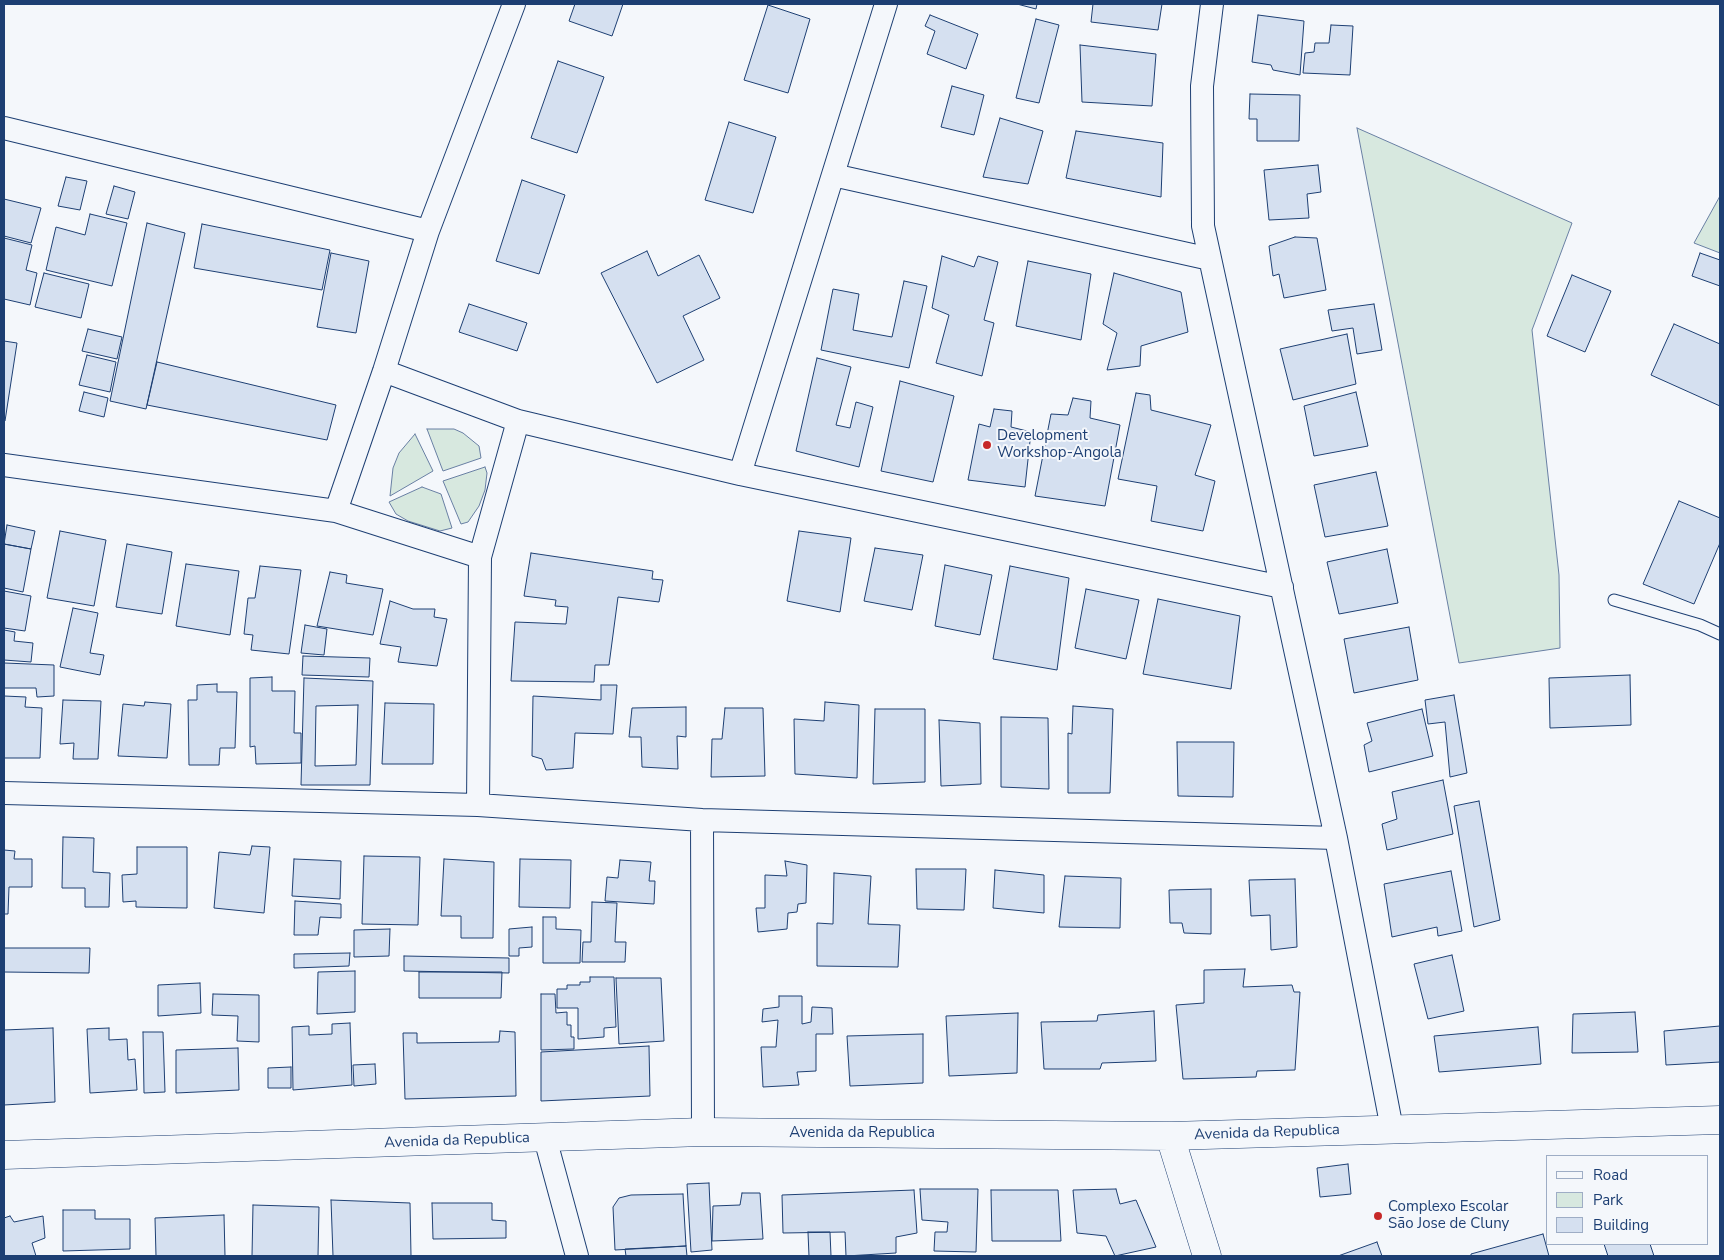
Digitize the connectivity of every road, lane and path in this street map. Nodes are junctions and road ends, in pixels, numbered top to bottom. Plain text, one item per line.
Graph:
1 (514, 4) edge
2 (886, 4) edge
3 (1212, 4) edge
4 (4, 128) edge
5 (833, 175) junction
6 (428, 231) junction
7 (1210, 259) junction
8 (384, 371) junction
9 (518, 421) junction
10 (4, 465) edge
11 (740, 474) junction
12 (336, 511) junction
13 (480, 557) junction
14 (1282, 587) junction
15 (1614, 600) dead end
16 (1720, 634) edge
17 (4, 793) edge
18 (478, 806) junction
19 (702, 820) junction
20 (1336, 838) junction
21 (1720, 1120) edge
22 (1392, 1128) junction
23 (703, 1132) junction
24 (1170, 1136) junction
25 (545, 1138) junction
26 (4, 1155) edge
27 (577, 1256) edge
28 (1207, 1256) edge

1 - 6 street
2 - 5 street
3 - 7 street
4 - 6 street
5 - 7 street
5 - 11 street
6 - 8 street
7 - 14 street
8 - 9 street
8 - 12 street
9 - 11 street
9 - 13 street
10 - 12 street
11 - 14 street
12 - 13 street
13 - 18 street
14 - 20 street
15 - 16 lane
17 - 18 street
18 - 19 street
19 - 20 street
19 - 23 street
20 - 22 street
21 - 22 street, Avenida da Republica
22 - 24 street, Avenida da Republica
23 - 24 street, Avenida da Republica
23 - 25 street, Avenida da Republica
24 - 28 street
25 - 26 street, Avenida da Republica
25 - 27 street

